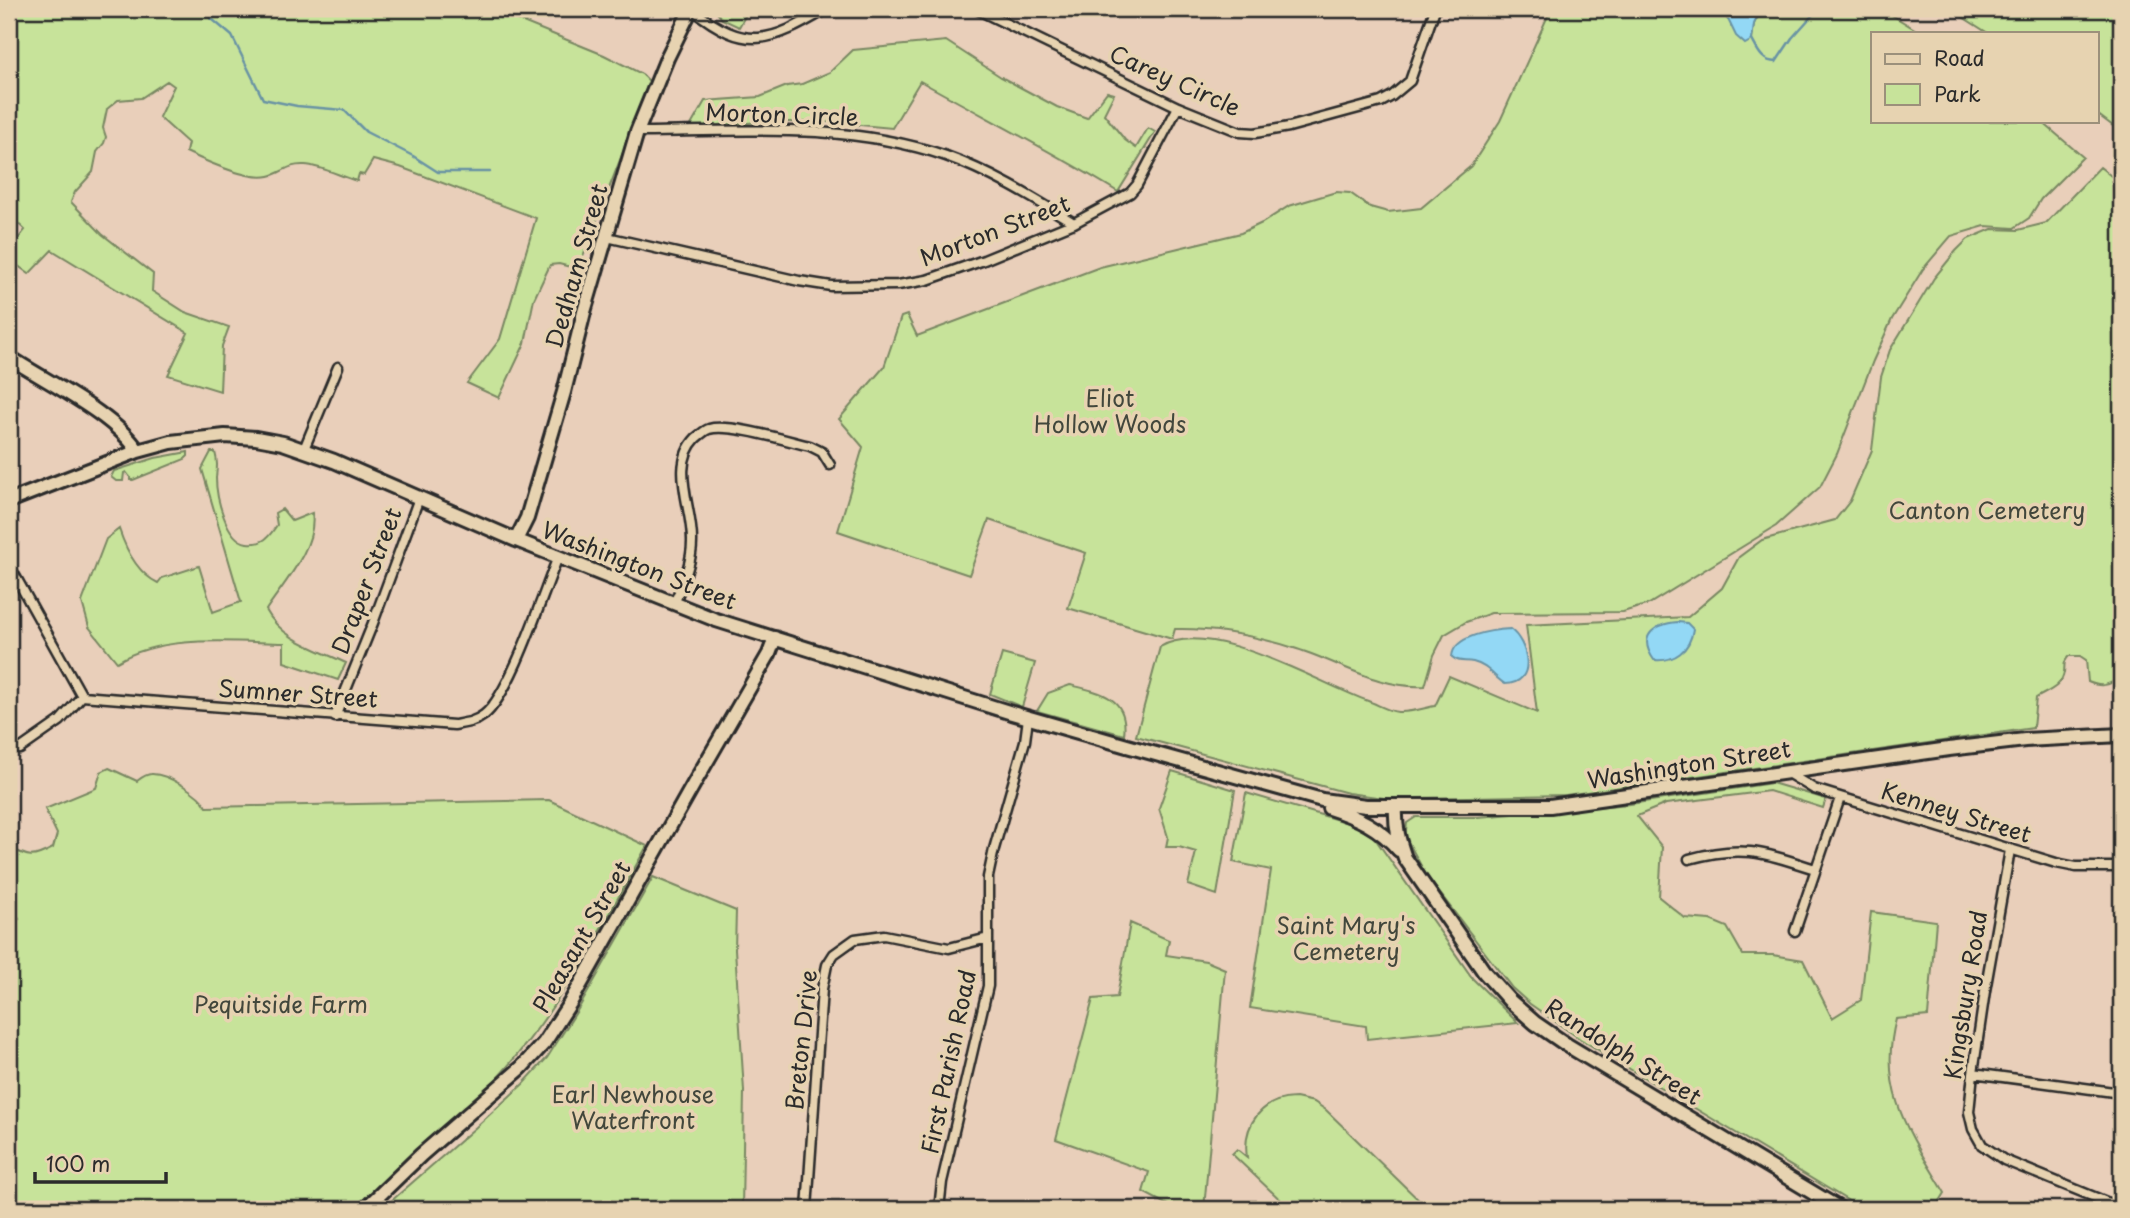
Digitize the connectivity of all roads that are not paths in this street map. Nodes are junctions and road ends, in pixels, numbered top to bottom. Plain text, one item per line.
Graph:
1 (691, 9) edge
2 (827, 9) edge
3 (976, 9) edge
4 (1435, 9) edge
5 (1178, 107) junction
6 (637, 132) junction
7 (1074, 223) junction
8 (607, 237) junction
9 (9, 357) edge
10 (338, 367) dead end
11 (304, 450) junction
12 (138, 451) junction
13 (830, 465) dead end
14 (419, 498) junction
15 (9, 501) edge
16 (516, 540) junction
17 (558, 557) junction
18 (9, 565) edge
19 (674, 604) junction
20 (775, 638) junction
21 (82, 696) junction
22 (335, 717) junction
23 (1028, 718) junction
24 (2121, 735) edge
25 (20, 749) dead end
26 (1786, 772) junction
27 (1263, 784) junction
28 (1840, 798) junction
29 (1390, 807) junction
30 (1393, 843) junction
31 (2010, 850) junction
32 (1405, 858) junction
33 (1689, 859) dead end
34 (2121, 867) edge
35 (1815, 869) junction
36 (1795, 931) dead end
37 (988, 938) junction
38 (1973, 1073) junction
39 (2121, 1093) edge
40 (711, 1208) edge
41 (2121, 1208) edge
42 (365, 1209) edge
43 (768, 1209) edge
44 (807, 1209) edge
45 (939, 1209) edge
46 (1840, 1209) edge

1 - 2 street
1 - 6 main road, Dedham Street
3 - 5 street, Carey Circle
4 - 5 street, Carey Circle
5 - 7 street, Morton Street
6 - 7 street, Morton Circle
6 - 8 main road, Dedham Street
7 - 8 street, Morton Street
8 - 16 main road, Dedham Street
9 - 12 main road
10 - 11 street
11 - 12 main road, Washington Street
11 - 14 main road, Washington Street
12 - 15 main road, Washington Street
13 - 19 street
14 - 16 main road, Washington Street
14 - 22 street, Draper Street
16 - 17 main road, Washington Street
17 - 19 main road, Washington Street
17 - 22 street, Sumner Street
18 - 21 street
19 - 20 main road, Washington Street
20 - 23 main road, Washington Street
20 - 42 main road, Pleasant Street
21 - 22 street, Sumner Street
21 - 25 street
23 - 27 main road, Washington Street
23 - 37 street, First Parish Road
24 - 26 main road, Washington Street
26 - 28 street, Kenney Street
26 - 29 main road, Washington Street
27 - 29 main road, Washington Street
27 - 30 main road, Washington Street
28 - 31 street, Kenney Street
28 - 35 street
29 - 30 main road
29 - 32 main road, Randolph Street
30 - 32 main road, Washington Street
31 - 34 street, Kenney Street
31 - 38 street, Kingsbury Road
32 - 46 main road, Randolph Street
33 - 35 street
35 - 36 street
37 - 44 street, Breton Drive
37 - 45 street, First Parish Road
38 - 39 street
38 - 41 street, Kingsbury Road
40 - 43 street

